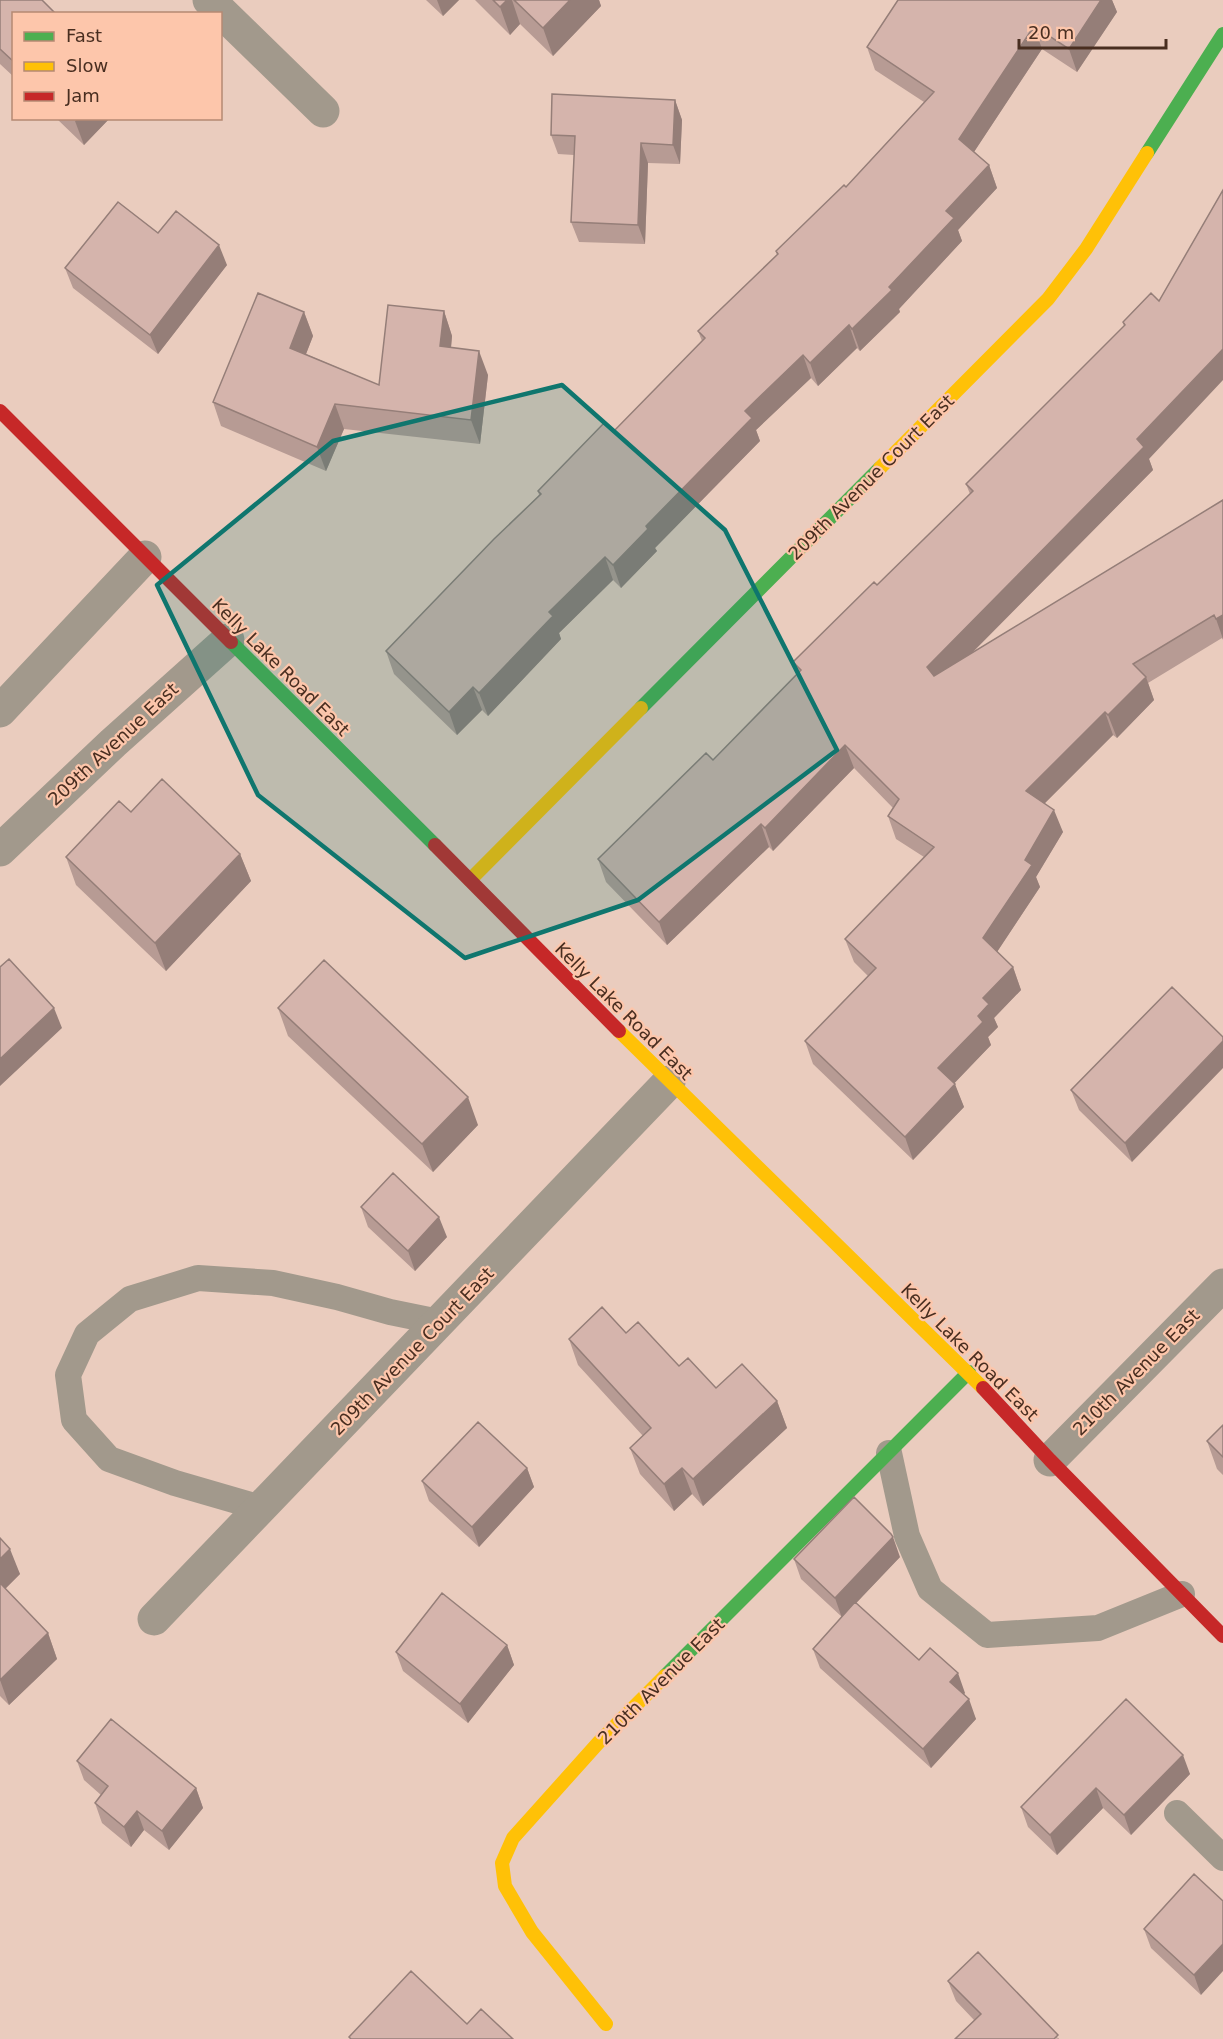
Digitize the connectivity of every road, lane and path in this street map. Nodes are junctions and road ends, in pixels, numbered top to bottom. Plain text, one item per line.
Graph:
1 (208, 0) edge
2 (220, 12) edge
3 (222, 14) edge
4 (1223, 34) edge
5 (323, 111) dead end
6 (0, 411) edge
7 (145, 557) junction
8 (228, 640) junction
9 (0, 711) edge
10 (0, 850) edge
11 (470, 880) junction
12 (669, 1082) junction
13 (1223, 1285) edge
14 (439, 1322) junction
15 (969, 1372) junction
16 (889, 1453) junction
17 (1050, 1460) junction
18 (261, 1508) junction
19 (1182, 1594) junction
20 (154, 1619) dead end
21 (1223, 1636) edge
22 (1177, 1813) dead end
23 (1223, 1858) edge
24 (606, 2024) dead end

1 - 2 street
3 - 5 street
4 - 11 street, 209th Avenue Court East
6 - 7 street, Kelly Lake Road East
7 - 8 street, Kelly Lake Road East
7 - 9 street
8 - 10 street, 209th Avenue East
8 - 11 street, Kelly Lake Road East
11 - 12 street, Kelly Lake Road East
12 - 14 street, 209th Avenue Court East
12 - 15 street, Kelly Lake Road East
13 - 17 street, 210th Avenue East
14 - 18 street, 209th Avenue Court East
14 - 18 lane
15 - 16 street, 210th Avenue East
15 - 17 street, Kelly Lake Road East
16 - 19 lane
16 - 24 street, 210th Avenue East
17 - 19 street, Kelly Lake Road East
18 - 20 street, 209th Avenue Court East
19 - 21 street, Kelly Lake Road East
22 - 23 lane

